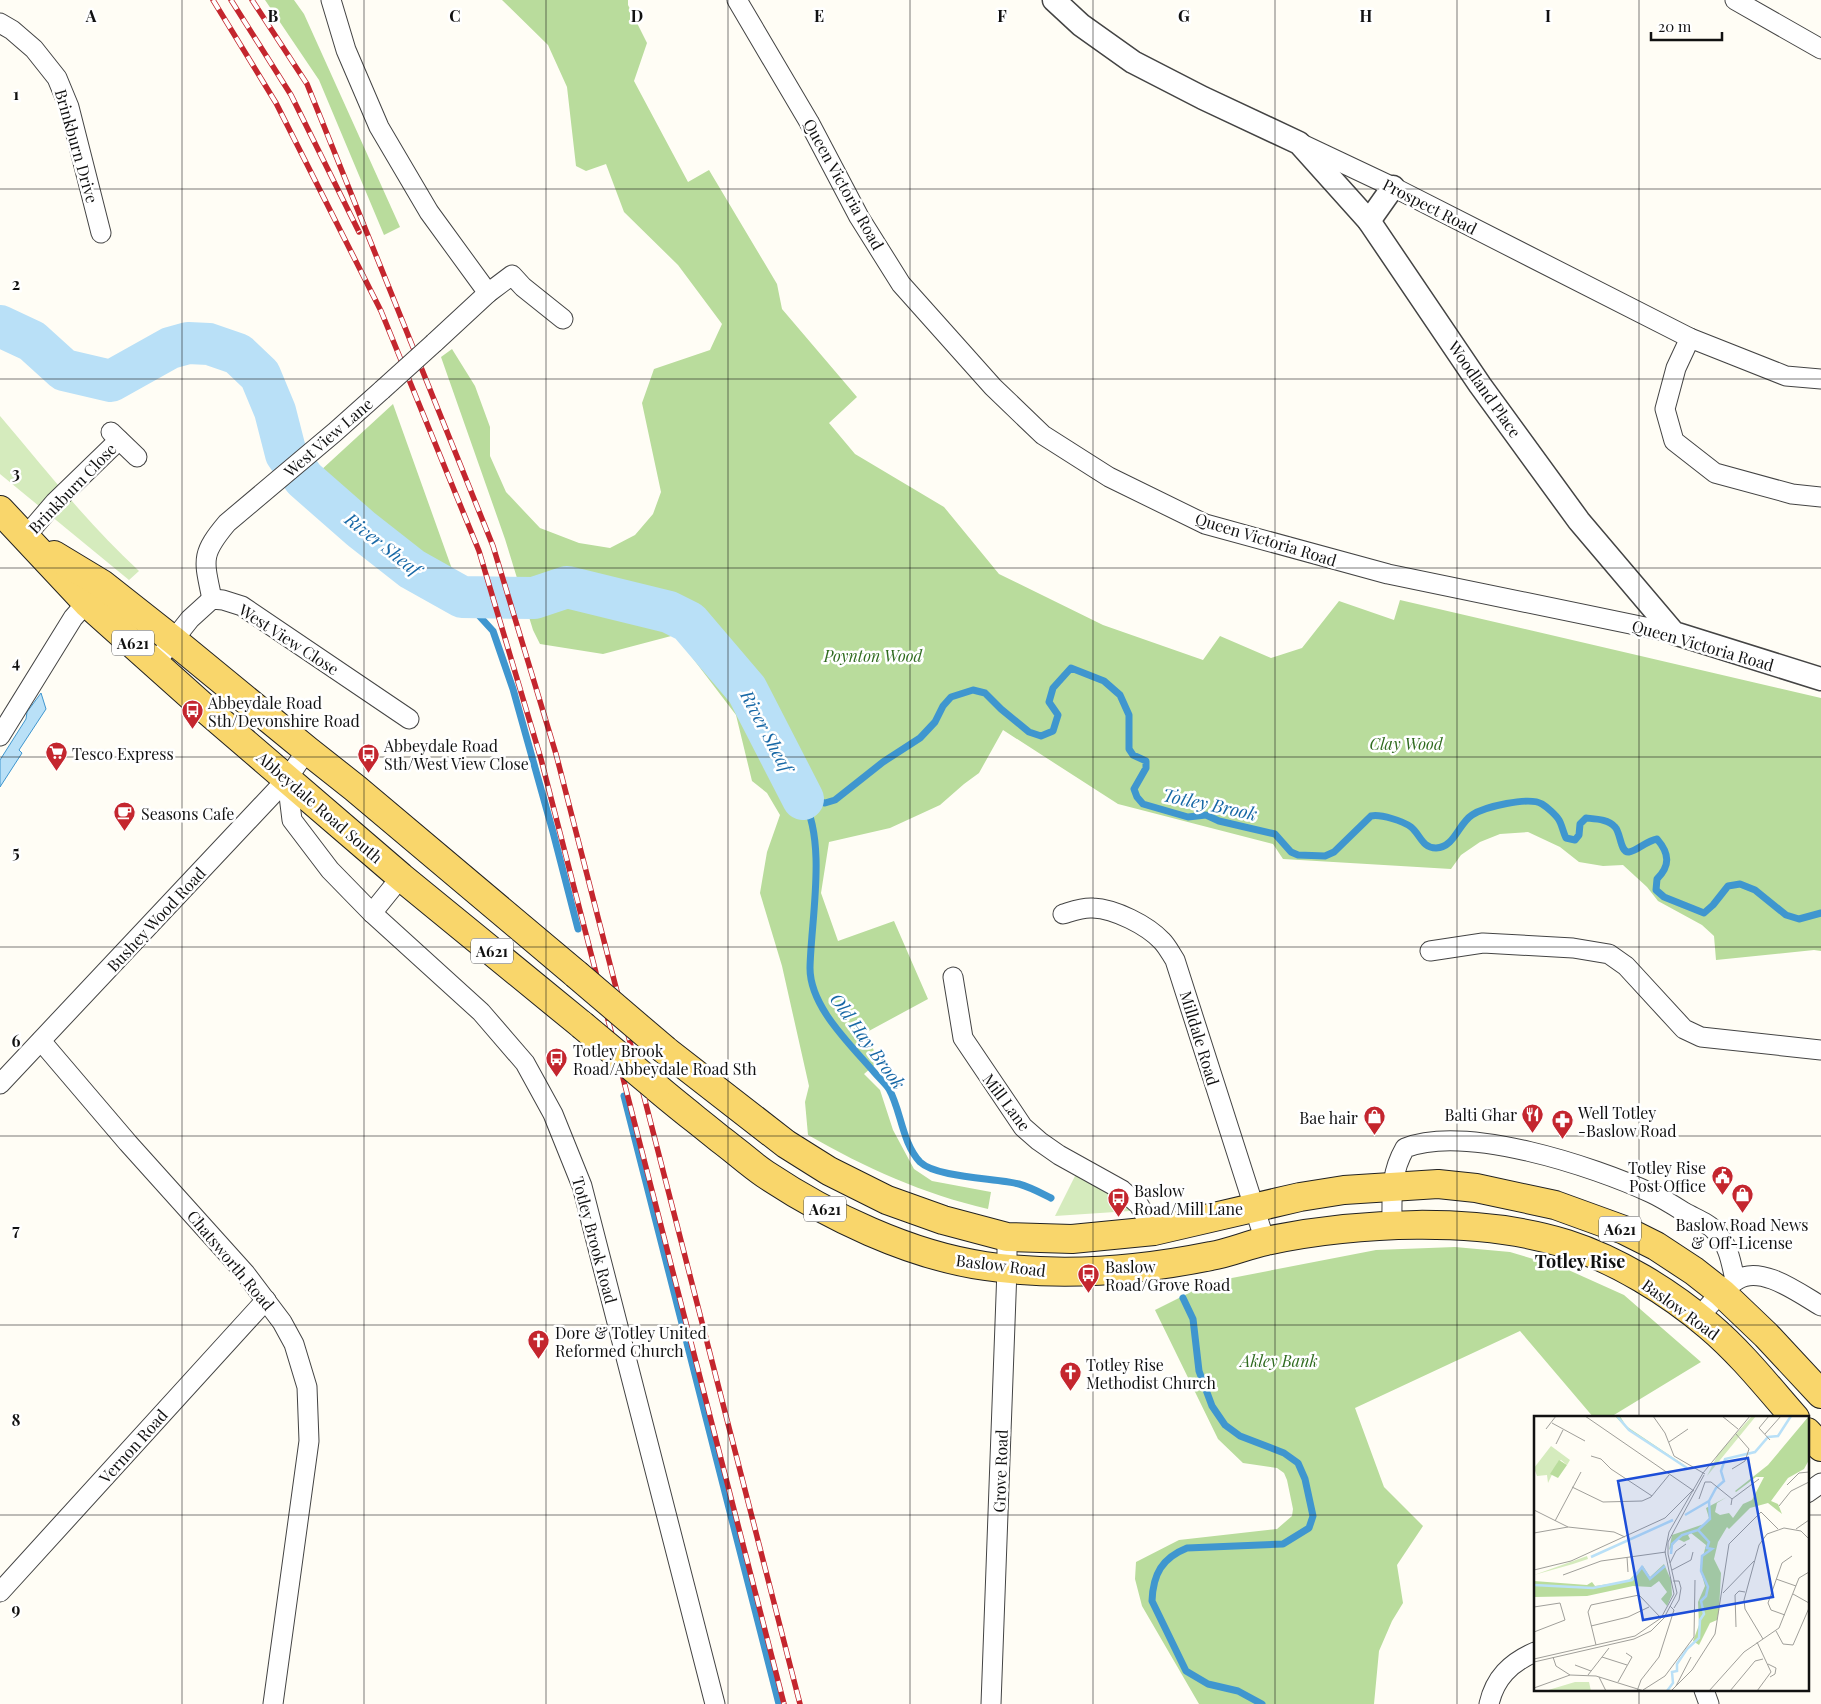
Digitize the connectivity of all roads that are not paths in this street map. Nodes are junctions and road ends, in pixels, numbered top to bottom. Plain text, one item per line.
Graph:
1 (331, 0) edge
2 (737, 0) edge
3 (1054, 0) edge
4 (1735, 0) edge
5 (0, 23) edge
6 (1821, 49) edge
7 (1299, 142) junction
8 (1393, 187) junction
9 (1369, 220) junction
10 (101, 233) dead end
11 (488, 293) junction
12 (563, 319) dead end
13 (1690, 338) junction
14 (1821, 379) edge
15 (137, 457) dead end
16 (1821, 497) edge
17 (0, 510) edge
18 (25, 537) junction
19 (95, 593) junction
20 (212, 599) junction
21 (1674, 633) junction
22 (173, 640) junction
23 (155, 663) junction
24 (1821, 679) edge
25 (409, 719) dead end
26 (0, 736) edge
27 (307, 750) junction
28 (287, 779) junction
29 (401, 877) junction
30 (372, 913) junction
31 (1063, 914) dead end
32 (1430, 951) dead end
33 (953, 977) dead end
34 (41, 1041) junction
35 (1821, 1050) edge
36 (0, 1084) edge
37 (662, 1092) joint
38 (1392, 1187) junction
39 (1253, 1207) junction
40 (1392, 1226) junction
41 (1154, 1231) junction
42 (1007, 1237) junction
43 (1265, 1241) junction
44 (1007, 1269) junction
45 (1729, 1287) junction
46 (266, 1300) junction
47 (1821, 1306) edge
48 (1698, 1318) junction
49 (1821, 1394) edge
50 (1793, 1416) edge
51 (1808, 1433) edge
52 (1821, 1447) edge
53 (1821, 1483) edge
54 (1808, 1492) edge
55 (0, 1592) edge
56 (1534, 1653) edge
57 (1705, 1692) edge
58 (272, 1704) edge
59 (715, 1704) edge
60 (991, 1704) edge
61 (1489, 1704) edge
62 (1709, 1704) edge

1 - 11 street
2 - 21 street, Queen Victoria Road
3 - 7 street, Prospect Road
4 - 6 street
5 - 10 street, Brinkburn Drive
7 - 8 street, Prospect Road
7 - 9 street, Woodland Place
8 - 9 street
8 - 13 street, Prospect Road
9 - 21 street, Woodland Place
11 - 12 street, West View Lane
11 - 20 street, West View Lane, bridge
13 - 14 street, Prospect Road
13 - 16 street
15 - 18 street, Brinkburn Close
17 - 18 main road, Abbeydale Road South / A621
18 - 19 main road, Abbeydale Road South / A621
19 - 22 main road, A621
19 - 23 main road, Abbeydale Road South / A621
19 - 26 street
20 - 22 street
20 - 25 street, West View Close
21 - 24 street, Queen Victoria Road
22 - 23 street
22 - 27 main road, A621
23 - 28 main road, Abbeydale Road South / A621
27 - 28 street, Bushey Wood Road
27 - 42 main road, A621, bridge
28 - 29 main road, Abbeydale Road South / A621
28 - 30 street, Totley Brook Road
28 - 34 street, Bushey Wood Road
29 - 30 street
29 - 37 main road, Abbeydale Road South / A621, bridge
30 - 59 street, Totley Brook Road
31 - 39 street, Milldale Road
32 - 35 street
33 - 41 street, Mill Lane
34 - 36 street, Bushey Wood Road
34 - 46 street, Chatsworth Road
37 - 44 main road, Baslow Road / A621
38 - 39 main road, A621
38 - 40 street
38 - 45 main road, A621
38 - 45 street
39 - 41 main road, A621
39 - 43 street, Milldale Road
40 - 43 main road, Baslow Road / A621
40 - 48 main road, Baslow Road / A621
41 - 42 main road, A621
42 - 44 street, Grove Road
43 - 44 main road, Baslow Road / A621
44 - 60 street, Grove Road
45 - 47 street
45 - 48 street
45 - 49 main road, A621
46 - 55 street, Vernon Road
46 - 58 street, Chatsworth Road
48 - 50 main road, Baslow Road / A621
51 - 52 main road
53 - 54 street
56 - 61 street
57 - 62 street

